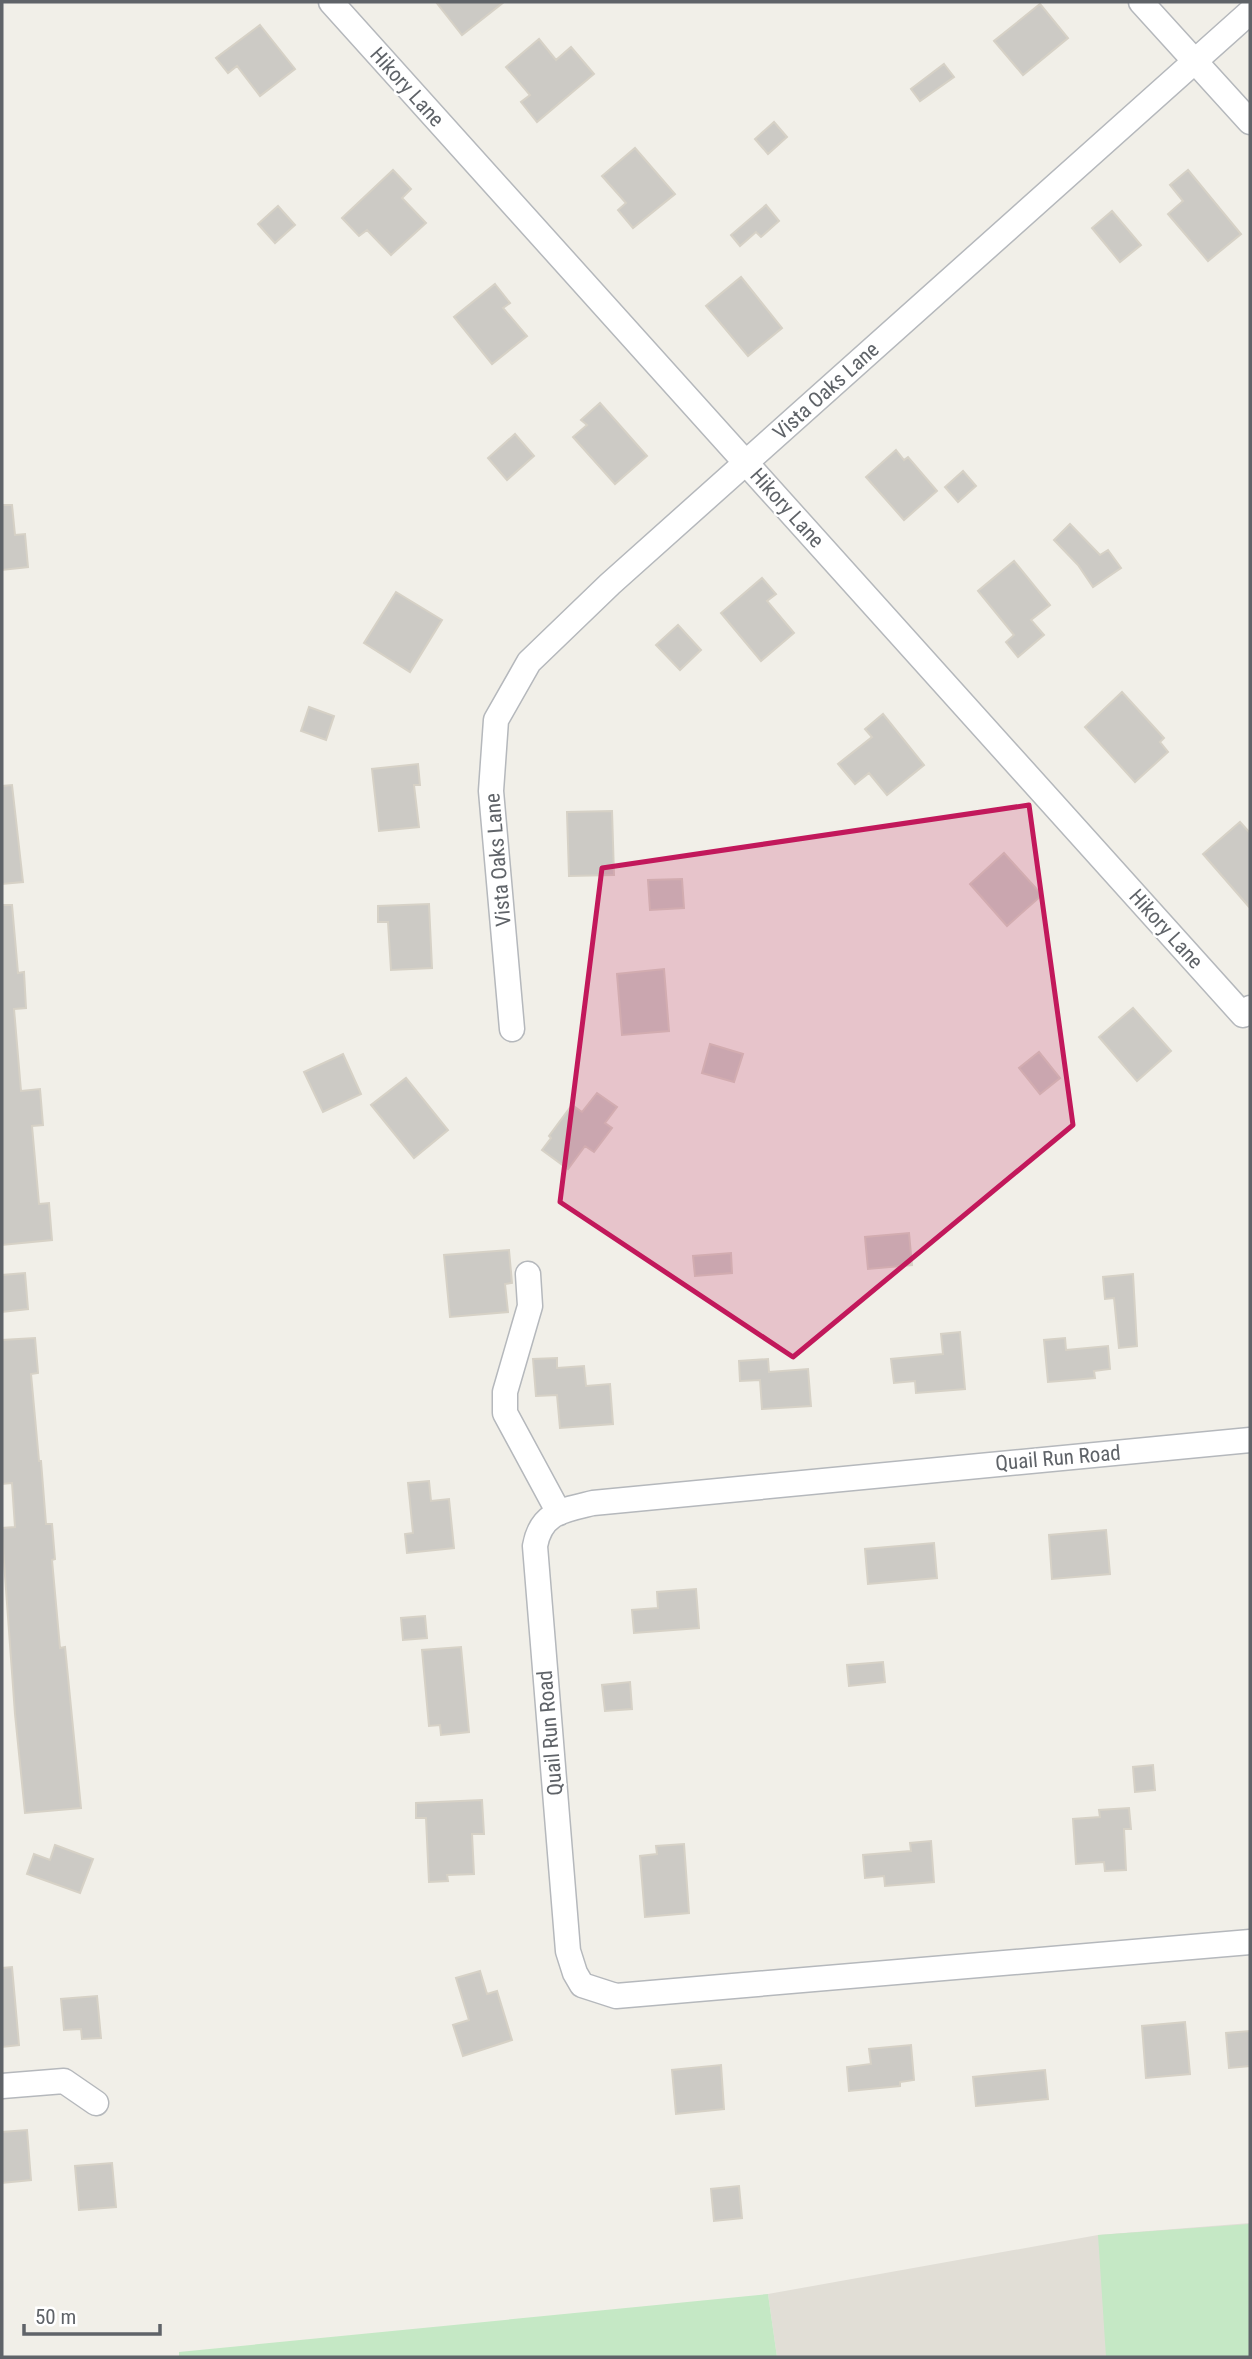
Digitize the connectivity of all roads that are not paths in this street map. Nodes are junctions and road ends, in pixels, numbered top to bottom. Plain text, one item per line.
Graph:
1 (331, 2) edge
2 (1141, 2) edge
3 (1250, 12) edge
4 (1196, 60) junction
5 (1250, 122) edge
6 (746, 462) junction
7 (1246, 1011) edge
8 (512, 1029) dead end
9 (528, 1274) dead end
10 (1250, 1440) edge
11 (559, 1513) junction
12 (1250, 1942) edge
13 (2, 2086) edge
14 (96, 2103) dead end

1 - 6 street, Hikory Lane
2 - 4 street
3 - 4 street, Vista Oaks Lane
4 - 5 street
4 - 6 street, Vista Oaks Lane
6 - 7 street, Hikory Lane
6 - 8 street, Vista Oaks Lane
9 - 11 street
10 - 11 street, Quail Run Road
11 - 12 street, Quail Run Road
13 - 14 street

